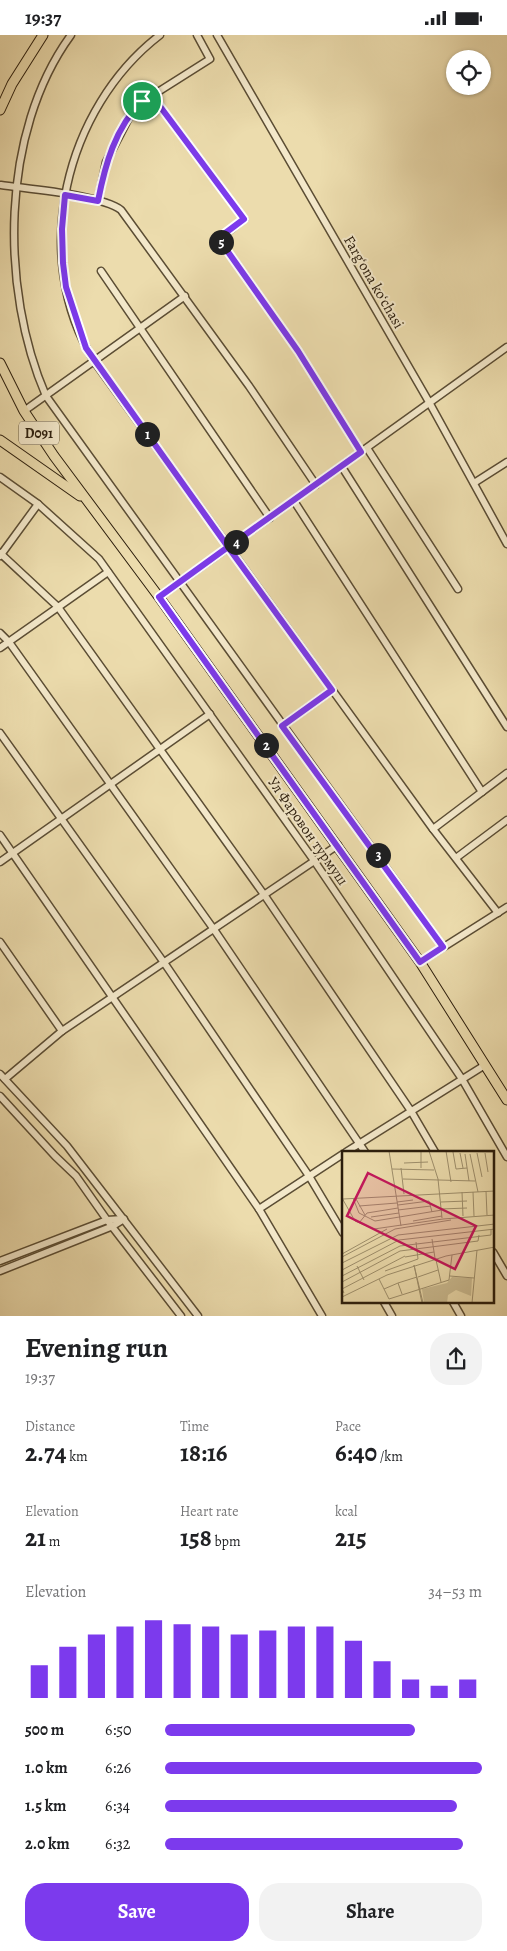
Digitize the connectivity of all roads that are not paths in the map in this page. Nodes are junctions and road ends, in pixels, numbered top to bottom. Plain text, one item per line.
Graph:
1 (43, 35) edge
2 (71, 35) edge
3 (160, 35) edge
4 (197, 35) edge
5 (217, 35) edge
6 (153, 97) junction
7 (0, 110) edge
8 (21, 124) dead end
9 (6, 176) dead end
10 (2, 185) edge
11 (3, 194) dead end
12 (65, 195) junction
13 (98, 201) junction
14 (100, 271) dead end
15 (185, 296) junction
16 (140, 328) junction
17 (507, 347) edge
18 (24, 355) dead end
19 (94, 361) junction
20 (0, 363) edge
21 (46, 395) junction
22 (429, 402) junction
23 (24, 411) junction
24 (0, 440) edge
25 (367, 448) junction
26 (361, 452) junction
27 (507, 462) edge
28 (342, 467) junction
29 (0, 477) edge
30 (474, 483) junction
31 (316, 485) junction
32 (85, 499) junction
33 (294, 501) junction
34 (38, 504) junction
35 (270, 518) junction
36 (507, 544) edge
37 (228, 547) junction
38 (0, 554) edge
39 (108, 572) junction
40 (178, 583) junction
41 (458, 589) dead end
42 (159, 597) junction
43 (58, 607) junction
44 (0, 633) edge
45 (9, 642) junction
46 (0, 648) edge
47 (332, 690) junction
48 (210, 714) junction
49 (282, 726) junction
50 (507, 727) edge
51 (0, 733) edge
52 (160, 749) junction
53 (507, 773) edge
54 (111, 784) junction
55 (482, 792) junction
56 (62, 819) junction
57 (507, 820) edge
58 (433, 829) junction
59 (0, 835) edge
60 (338, 845) junction
61 (13, 853) junction
62 (456, 858) junction
63 (0, 862) edge
64 (315, 862) junction
65 (265, 896) junction
66 (507, 907) edge
67 (498, 913) junction
68 (215, 931) junction
69 (0, 942) edge
70 (443, 947) junction
71 (420, 962) junction
72 (165, 964) junction
73 (114, 996) junction
74 (62, 1031) junction
75 (485, 1065) junction
76 (2, 1077) edge
77 (462, 1079) junction
78 (0, 1096) edge
79 (507, 1100) edge
80 (411, 1111) junction
81 (360, 1143) junction
82 (348, 1151) edge
83 (364, 1151) edge
84 (434, 1151) edge
85 (342, 1155) edge
86 (507, 1157) edge
87 (309, 1176) junction
88 (107, 1197) junction
89 (93, 1201) junction
90 (260, 1209) junction
91 (124, 1219) junction
92 (107, 1220) junction
93 (113, 1227) junction
94 (342, 1231) edge
95 (494, 1255) edge
96 (0, 1261) edge
97 (0, 1271) edge
98 (507, 1276) edge
99 (385, 1303) edge
100 (453, 1303) edge
101 (180, 1316) edge
102 (198, 1316) edge
103 (322, 1316) edge
104 (392, 1316) edge
105 (460, 1316) edge

1 - 7 main road
2 - 8 street
3 - 12 street
4 - 6 street
5 - 22 street, Fargʻona koʻchasi
6 - 13 street
6 - 26 street
9 - 10 street
10 - 11 street
10 - 12 street
12 - 13 street
12 - 19 street
13 - 15 street
14 - 16 street
15 - 16 street
15 - 31 street
16 - 19 street
16 - 35 street
17 - 22 street
18 - 21 street
19 - 21 street
19 - 37 street
20 - 23 main road, D091
21 - 23 street
21 - 40 street
22 - 25 street
22 - 30 street, Fargʻona koʻchasi
23 - 32 main road, D091
24 - 32 main road
25 - 26 street
25 - 41 street
26 - 28 street
27 - 30 street
28 - 31 street
28 - 50 street
29 - 34 street, Ул Фаровон турмуш
30 - 36 street, Fargʻona koʻchasi
31 - 33 street
32 - 42 main road, D091
33 - 35 street
33 - 55 street
34 - 38 street
34 - 39 street, Ул Фаровон турмуш
35 - 37 street
37 - 40 street
37 - 47 street
38 - 43 street
39 - 43 street
39 - 48 street, Ул Фаровон турмуш
40 - 42 street
40 - 49 street
42 - 60 main road, D091
43 - 45 street
43 - 52 street
44 - 45 street
45 - 46 street
45 - 54 street
47 - 49 street
47 - 58 street
48 - 52 street
48 - 64 street, Ул Фаровон турмуш
49 - 70 street
51 - 56 street
52 - 54 street
52 - 65 street
53 - 55 street
54 - 56 street
54 - 68 street
55 - 58 street
56 - 61 street
56 - 72 street
57 - 62 street
58 - 62 street
59 - 61 street
60 - 64 street
60 - 71 main road, D091
61 - 63 street
61 - 73 street
62 - 67 street
64 - 65 street
64 - 77 street, Ул Фаровон турмуш
65 - 68 street
65 - 80 street
66 - 67 street
67 - 70 street
68 - 72 street
68 - 81 street
69 - 74 street
70 - 71 street
71 - 75 main road, D091
72 - 73 street
72 - 87 street
73 - 74 street
73 - 90 street
74 - 76 street
75 - 77 street
75 - 79 main road, D091
76 - 88 street
77 - 80 street
77 - 86 street, Ул Фаровон турмуш
78 - 89 street
80 - 81 street
80 - 84 street
81 - 82 street
81 - 83 street
85 - 87 street
87 - 90 street
87 - 94 street
88 - 89 street
88 - 91 street
89 - 92 street
90 - 103 street
91 - 92 street
91 - 93 street
91 - 102 street
92 - 93 street
92 - 96 street
93 - 97 street
93 - 101 street
95 - 98 street
99 - 104 street
100 - 105 street

